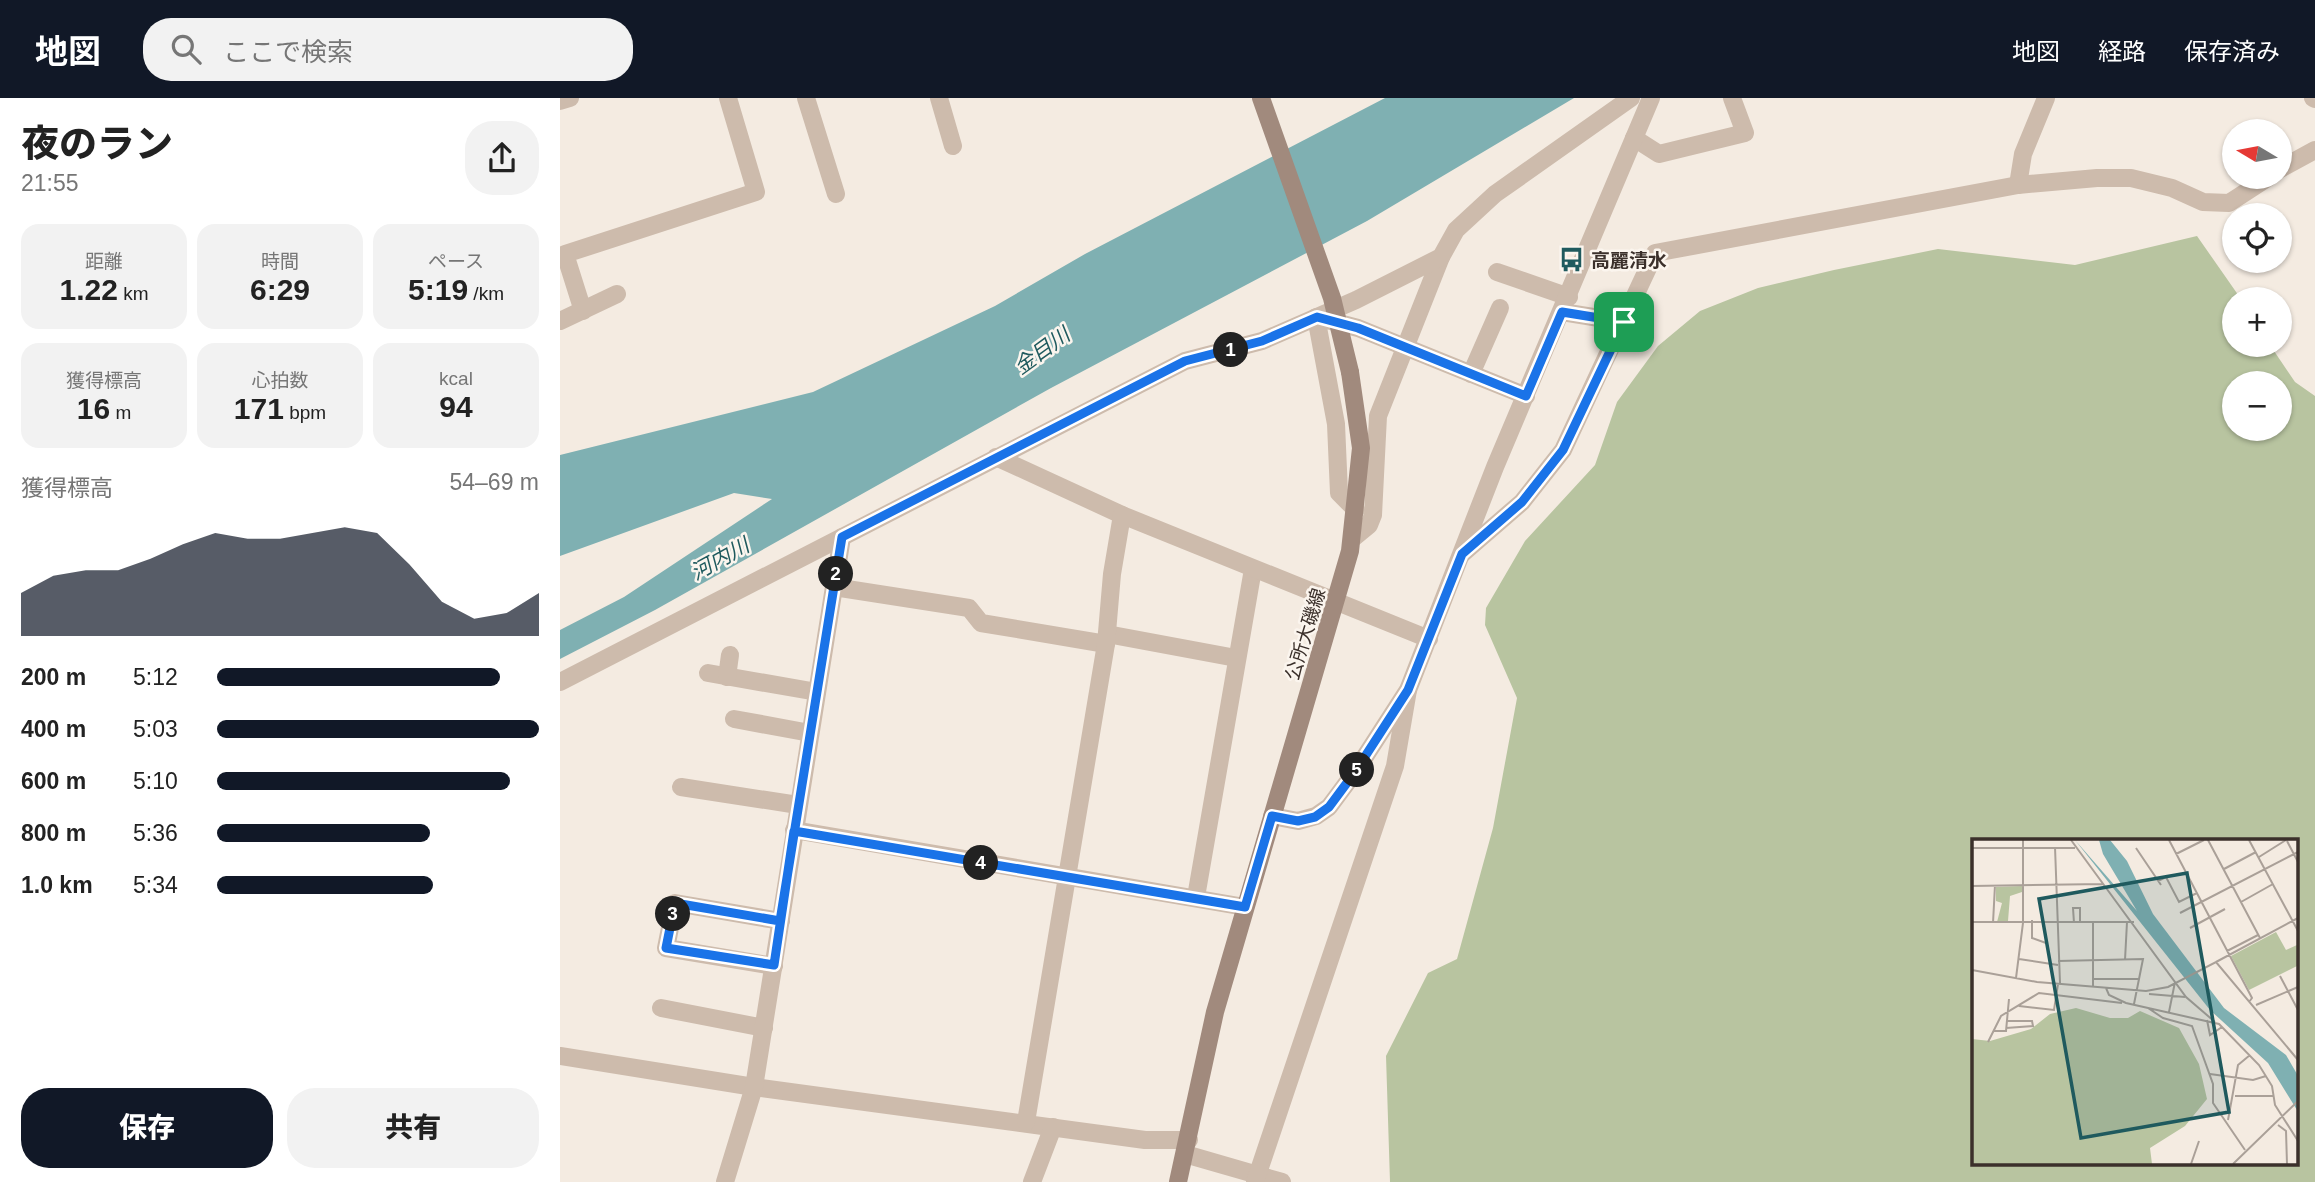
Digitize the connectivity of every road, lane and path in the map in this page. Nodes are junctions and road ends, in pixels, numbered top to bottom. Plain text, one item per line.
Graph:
1 (569, 98) edge
2 (728, 98) edge
3 (806, 98) edge
4 (939, 98) edge
5 (1261, 98) edge
6 (1630, 98) edge
7 (1651, 98) edge
8 (1732, 98) edge
9 (2046, 98) edge
10 (560, 101) edge
11 (1634, 138) junction
12 (953, 146) dead end
13 (2315, 150) edge
14 (2292, 162) edge
15 (2018, 185) junction
16 (2250, 189) edge
17 (836, 194) dead end
18 (1441, 257) junction
19 (1497, 272) dead end
20 (617, 294) dead end
21 (1565, 305) junction
22 (1500, 308) dead end
23 (583, 311) junction
24 (1317, 317) junction
25 (560, 321) edge
26 (1624, 322) junction
27 (1405, 346) junction
28 (1471, 374) junction
29 (1526, 396) junction
30 (996, 457) junction
31 (1356, 510) junction
32 (1122, 515) junction
33 (842, 537) junction
34 (1352, 539) junction
35 (1462, 554) junction
36 (1253, 569) junction
37 (834, 587) junction
38 (1338, 601) junction
39 (1107, 639) junction
40 (1429, 639) junction
41 (730, 655) dead end
42 (1236, 658) junction
43 (586, 670) junction
44 (708, 673) dead end
45 (727, 677) junction
46 (560, 682) edge
47 (1408, 690) junction
48 (817, 692) junction
49 (560, 694) edge
50 (734, 719) dead end
51 (810, 733) junction
52 (681, 787) dead end
53 (798, 805) junction
54 (1272, 816) junction
55 (794, 831) junction
56 (1065, 878) junction
57 (1196, 897) junction
58 (1245, 907) junction
59 (780, 921) junction
60 (774, 965) junction
61 (661, 1009) dead end
62 (764, 1028) junction
63 (560, 1056) edge
64 (754, 1087) junction
65 (1026, 1122) junction
66 (1053, 1127) junction
67 (1187, 1147) junction
68 (1256, 1178) edge
69 (725, 1182) edge
70 (1032, 1182) edge
71 (1178, 1182) edge
72 (1282, 1182) edge

1 - 10 street
2 - 23 street
3 - 17 street
4 - 12 street
5 - 31 main road, 公所大磯線, bridge
6 - 18 street
7 - 11 street
8 - 11 street
9 - 15 street
11 - 21 street
13 - 14 street
15 - 16 street
15 - 26 street
18 - 24 street
18 - 27 street
19 - 21 street
20 - 23 street
21 - 26 street
21 - 29 street
22 - 28 street
23 - 25 street
24 - 27 street
24 - 30 street
24 - 31 street
26 - 35 street
27 - 28 street
27 - 34 street
28 - 29 street
29 - 35 street
30 - 32 street
30 - 33 street
31 - 34 main road, 公所大磯線
32 - 36 street
32 - 39 street
33 - 37 street
33 - 43 street
34 - 38 main road, 公所大磯線
35 - 40 street
36 - 38 street
36 - 42 street
37 - 39 street
37 - 48 street
38 - 40 street
38 - 54 main road, 公所大磯線
39 - 42 street
39 - 56 street
40 - 47 street
41 - 45 street
42 - 57 street
43 - 46 street
43 - 49 street
44 - 45 street
45 - 48 street
47 - 54 street
47 - 68 street
48 - 51 street
50 - 51 street
51 - 53 street
52 - 53 street
53 - 55 street
54 - 58 main road, 公所大磯線
55 - 56 street
55 - 59 street
56 - 57 street
56 - 65 street
57 - 58 street
58 - 67 main road, 公所大磯線
59 - 60 street
59 - 60 street
60 - 62 street
61 - 62 street
62 - 64 street
63 - 64 street
64 - 65 street
64 - 69 street
65 - 66 street
66 - 67 street
66 - 70 street
67 - 68 street
67 - 71 main road, 公所大磯線
68 - 72 street

